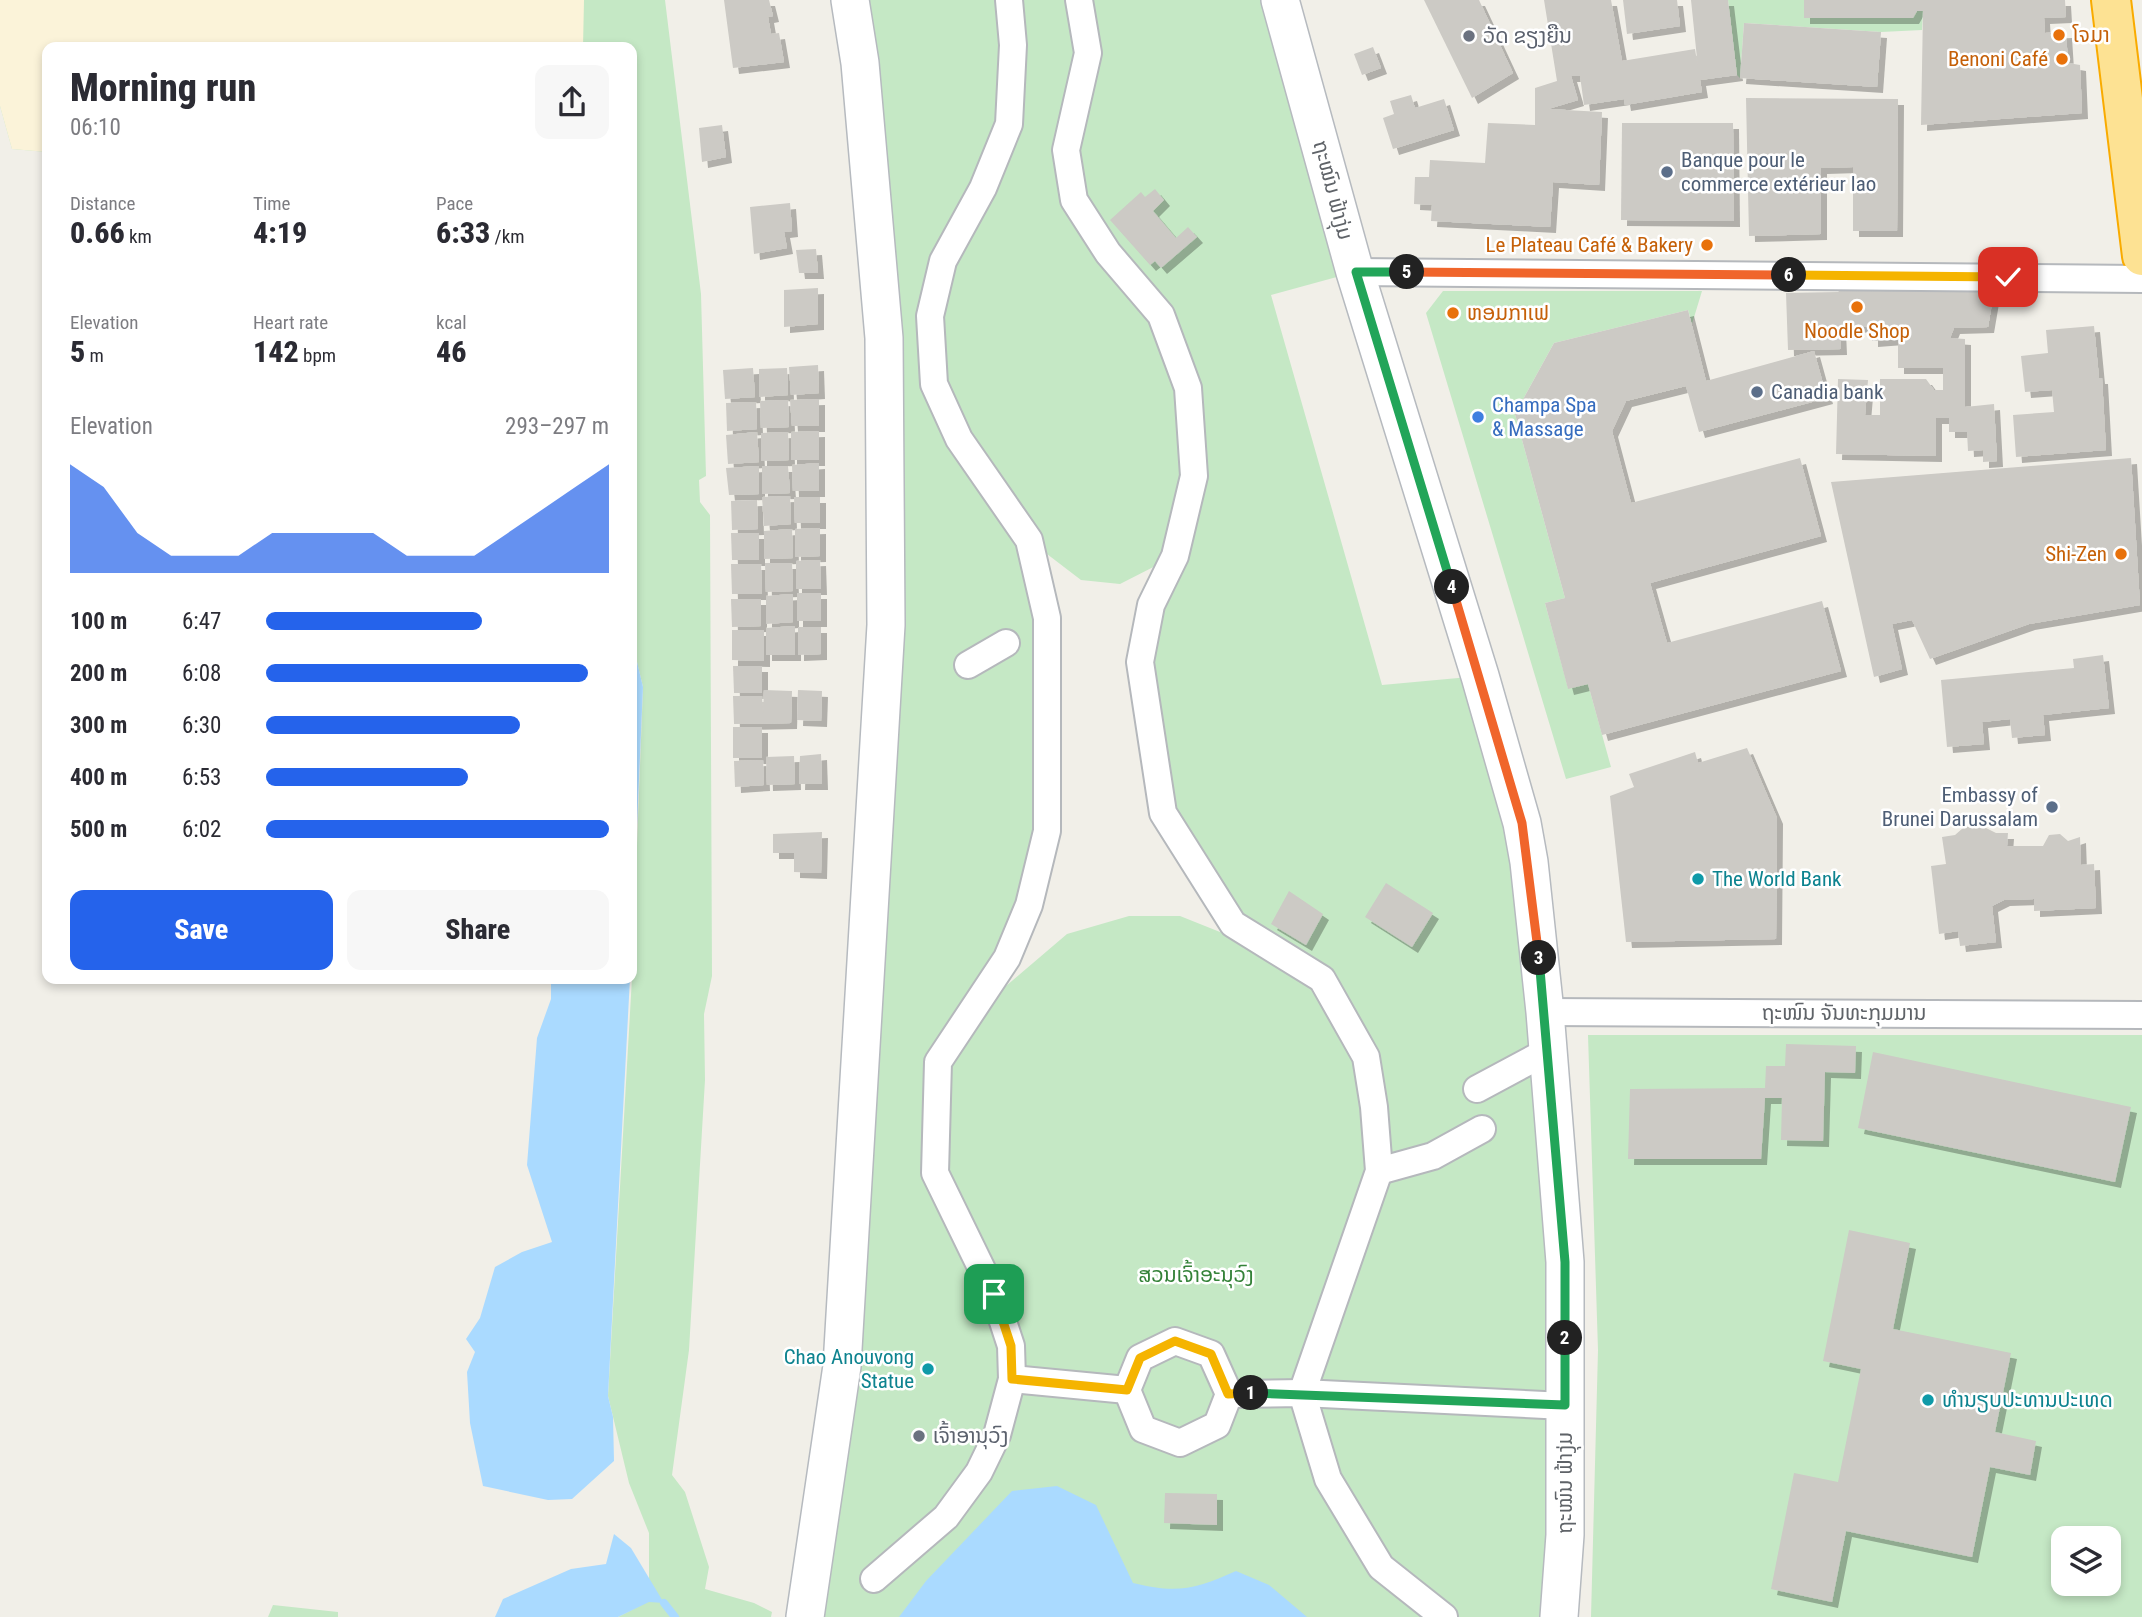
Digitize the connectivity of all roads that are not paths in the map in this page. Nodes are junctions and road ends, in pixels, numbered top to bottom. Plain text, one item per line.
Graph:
1 (850, 0) edge
2 (1009, 0) edge
3 (1079, 0) edge
4 (1280, 0) edge
5 (2111, 0) edge
6 (2136, 175) edge
7 (2142, 256) edge
8 (1356, 272) junction
9 (2142, 279) edge
10 (1006, 643) dead end
11 (968, 665) dead end
12 (1545, 1012) junction
13 (2142, 1015) edge
14 (1548, 1051) junction
15 (1477, 1089) dead end
16 (1482, 1129) dead end
17 (1379, 1171) junction
18 (1012, 1379) junction
19 (1127, 1390) junction
20 (1302, 1393) junction
21 (1228, 1394) junction
22 (1565, 1405) junction
23 (874, 1579) dead end
24 (805, 1617) edge
25 (1444, 1617) edge
26 (1559, 1617) edge

1 - 24 street
2 - 18 street
3 - 17 street
4 - 8 street, ຖະໝົນ ຟ້າງຸ່ມ
5 - 6 highway
6 - 7 highway
8 - 9 street
8 - 12 street, ຖະໝົນ ຟ້າງຸ່ມ
10 - 11 street
12 - 13 street, ຖະໜົນ ຈັນທະກຸມມານ
12 - 14 street, ຖະໝົນ ຟ້າງຸ່ມ
14 - 15 street
14 - 22 street, ຖະໝົນ ຟ້າງຸ່ມ
16 - 17 street
17 - 20 street
18 - 19 street
18 - 23 street
19 - 21 street
19 - 21 street
20 - 21 street
20 - 22 street
20 - 25 street
22 - 26 street, ຖະໝົນ ຟ້າງຸ່ມ

